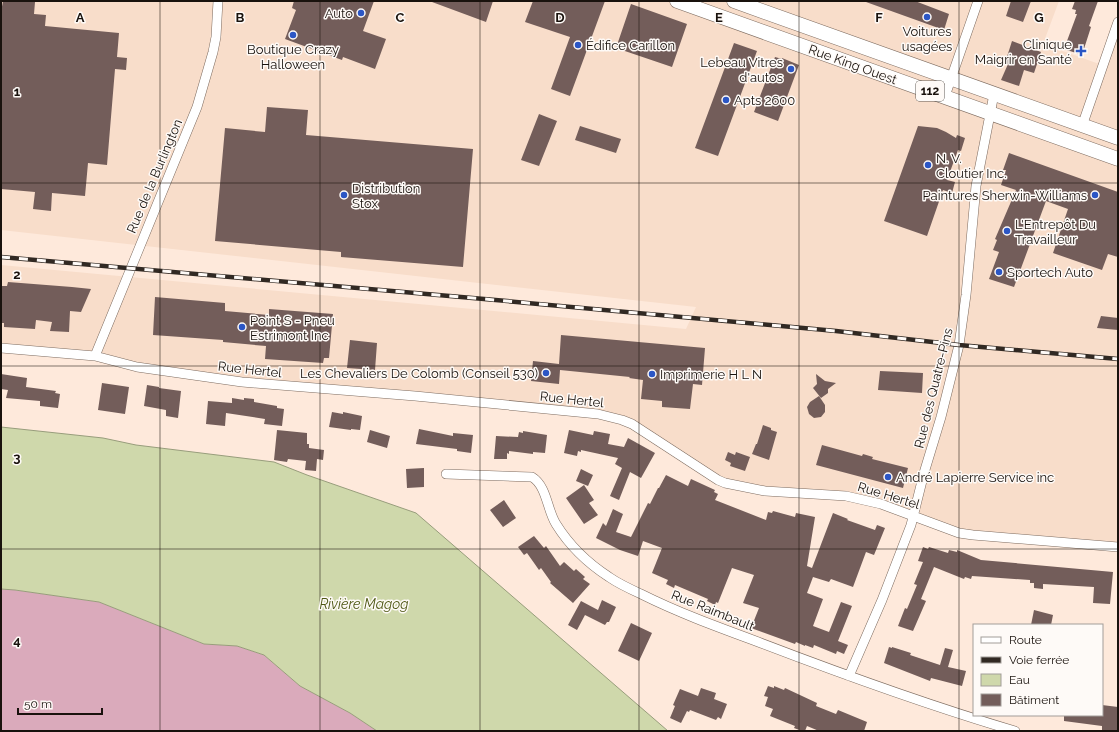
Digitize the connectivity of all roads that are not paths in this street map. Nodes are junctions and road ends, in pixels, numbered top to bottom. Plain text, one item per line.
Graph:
1 (218, 1) edge
2 (677, 1) edge
3 (734, 1) edge
4 (978, 1) edge
5 (1118, 22) edge
6 (952, 79) junction
7 (994, 94) junction
8 (945, 96) junction
9 (990, 113) junction
10 (1082, 126) junction
11 (1118, 138) edge
12 (1118, 159) edge
13 (1, 348) edge
14 (95, 356) junction
15 (446, 474) dead end
16 (914, 516) junction
17 (1118, 547) edge
18 (850, 676) junction
19 (1015, 731) edge

1 - 14 street, Rue de la Burlington
2 - 8 main road, Rue King Ouest / 112
3 - 6 main road, Rue King Ouest / 112
4 - 6 street
5 - 10 street
6 - 7 main road, Rue King Ouest / 112
6 - 8 street
7 - 9 street, Rue des Quatre-Pins
7 - 10 main road, Rue King Ouest / 112
8 - 9 main road, Rue King Ouest / 112
9 - 12 main road, Rue King Ouest / 112
9 - 16 street, Rue des Quatre-Pins
10 - 11 main road, Rue King Ouest / 112
13 - 14 street, Rue Hertel
14 - 16 street, Rue Hertel
15 - 18 street, Rue Raimbault
16 - 17 street, Rue Hertel
16 - 18 street, Rue des Quatre-Pins
18 - 19 street, Rue Raimbault

